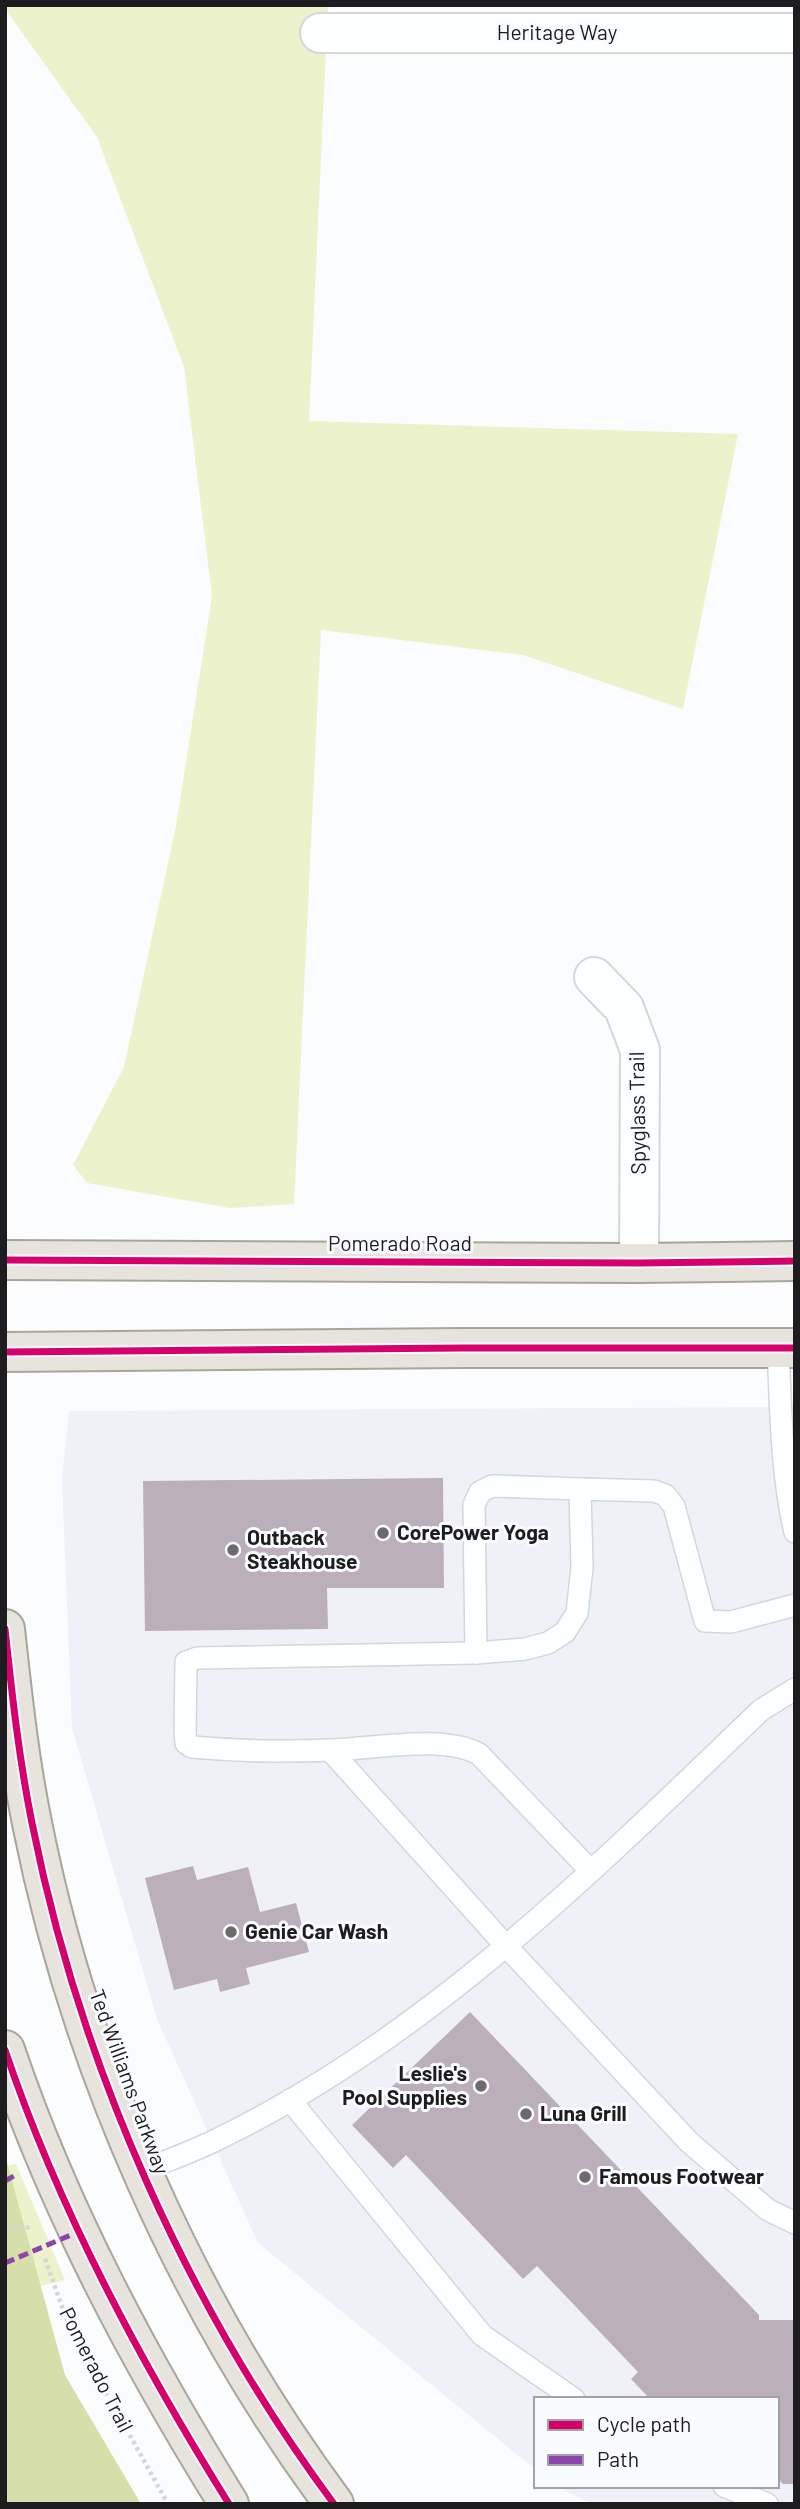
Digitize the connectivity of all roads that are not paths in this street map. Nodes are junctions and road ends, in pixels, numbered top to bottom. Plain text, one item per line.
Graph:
1 (596, 19) edge
2 (320, 33) dead end
3 (795, 33) edge
4 (594, 977) dead end
5 (5, 1260) edge
6 (795, 1261) edge
7 (639, 1263) junction
8 (786, 1349) edge
9 (5, 1352) edge
10 (580, 1489) junction
11 (795, 1532) edge
12 (795, 1605) edge
13 (5, 1629) edge
14 (476, 1653) junction
15 (795, 1689) edge
16 (330, 1750) junction
17 (590, 1870) junction
18 (506, 1947) junction
19 (5, 2050) edge
20 (290, 2101) junction
21 (142, 2171) junction
22 (795, 2223) edge
23 (571, 2397) edge
24 (729, 2488) edge
25 (229, 2504) edge
26 (334, 2504) edge
27 (767, 2504) edge

1 - 2 street, Heritage Way
1 - 3 street, Heritage Way
4 - 7 street, Spyglass Trail
5 - 7 main road, Pomerado Road
6 - 7 main road, Pomerado Road
8 - 9 main road
8 - 11 lane
10 - 12 lane
10 - 14 lane
10 - 14 lane
13 - 21 main road, Ted Williams Parkway
14 - 16 lane
15 - 17 lane
16 - 17 lane
16 - 18 lane
17 - 18 lane
18 - 20 lane
18 - 22 lane
19 - 25 main road
20 - 21 lane
20 - 23 lane
21 - 26 main road, Ted Williams Parkway
24 - 27 lane

